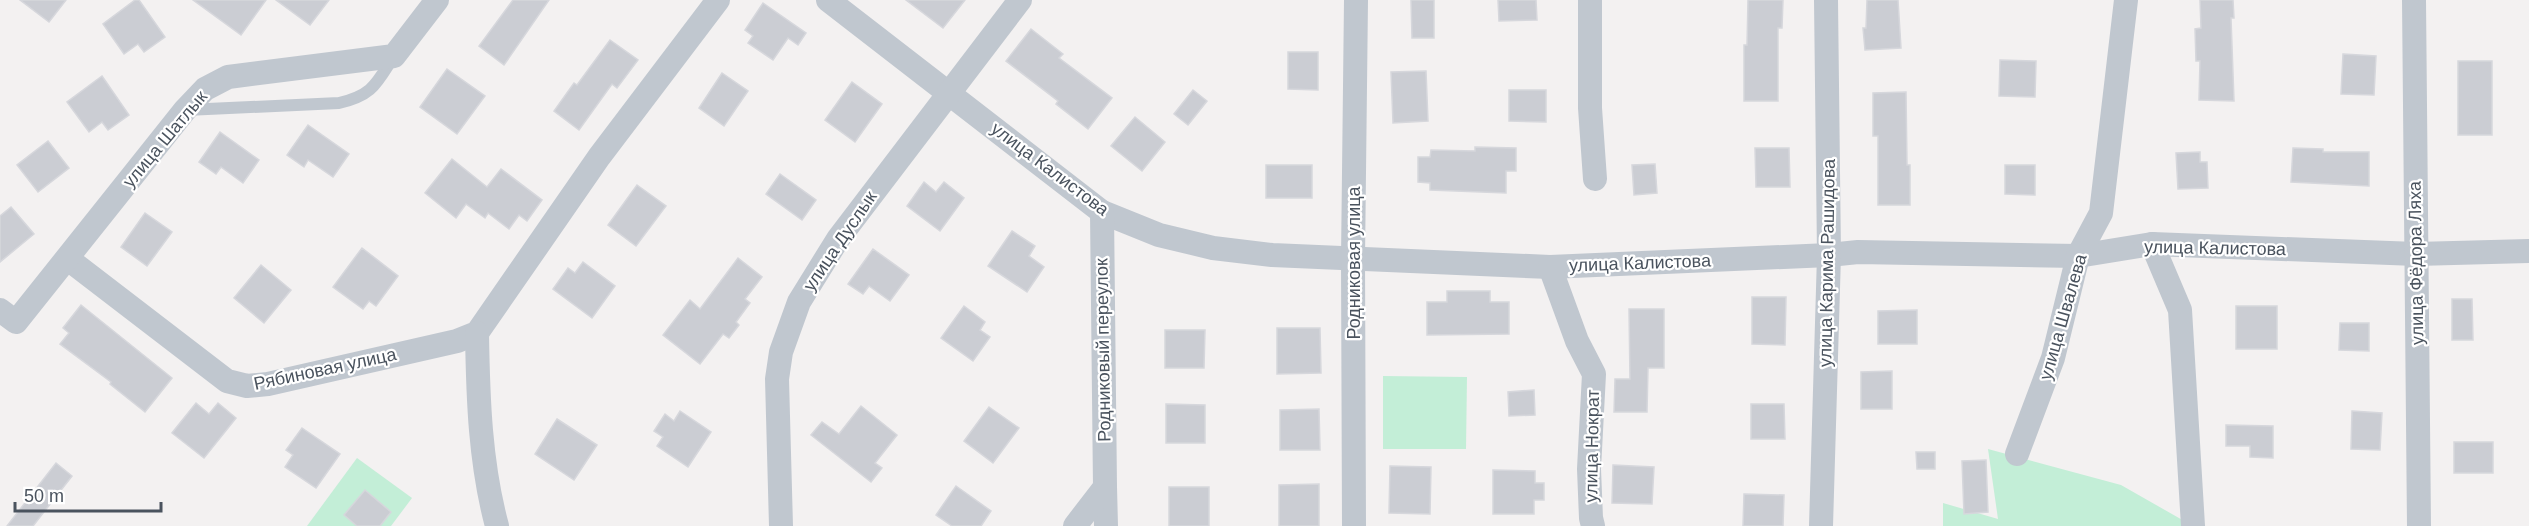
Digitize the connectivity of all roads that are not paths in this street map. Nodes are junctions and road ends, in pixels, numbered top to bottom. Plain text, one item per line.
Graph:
1 (437, 0) edge
2 (718, 0) edge
3 (828, 0) edge
4 (1020, 0) edge
5 (1356, 0) edge
6 (1590, 0) edge
7 (1827, 0) edge
8 (2126, 0) edge
9 (2414, 0) edge
10 (394, 56) junction
11 (949, 92) junction
12 (185, 110) junction
13 (1595, 179) dead end
14 (1102, 212) junction
15 (2152, 244) junction
16 (2529, 251) edge
17 (2416, 254) junction
18 (1829, 255) junction
19 (2078, 256) junction
20 (1353, 259) junction
21 (68, 260) junction
22 (1550, 267) junction
23 (0, 310) edge
24 (477, 333) junction
25 (2017, 454) dead end
26 (1105, 487) junction
27 (497, 526) edge
28 (781, 526) edge
29 (1075, 526) edge
30 (1106, 526) edge
31 (1354, 526) edge
32 (1593, 526) edge
33 (1821, 526) edge
34 (2193, 526) edge
35 (2419, 526) edge

1 - 10 street
2 - 24 street
3 - 11 street, улица Калистова
4 - 11 street, улица Дуслык
5 - 20 street, Родниковая улица
6 - 13 street
7 - 18 street, улица Карима Рашидова
8 - 19 street, улица Швалева
9 - 17 street, улица Фёдора Ляха
10 - 12 street, улица Шатлык
10 - 12 lane
11 - 14 street, улица Калистова
11 - 28 street, улица Дуслык
12 - 21 street, улица Шатлык
14 - 20 street, улица Калистова
14 - 26 street, Родниковый переулок
15 - 17 street, улица Калистова
15 - 19 street, улица Калистова
15 - 34 street
16 - 17 street, улица Калистова
17 - 35 street, улица Фёдора Ляха
18 - 19 street, улица Калистова
18 - 22 street, улица Калистова
18 - 33 street, улица Карима Рашидова
19 - 25 street, улица Швалева
20 - 22 street, улица Калистова
20 - 31 street, Родниковая улица
21 - 23 street, улица Шатлык
21 - 24 street, Рябиновая улица
22 - 32 street, улица Нократ
24 - 27 street
26 - 29 street
26 - 30 street, Родниковый переулок

